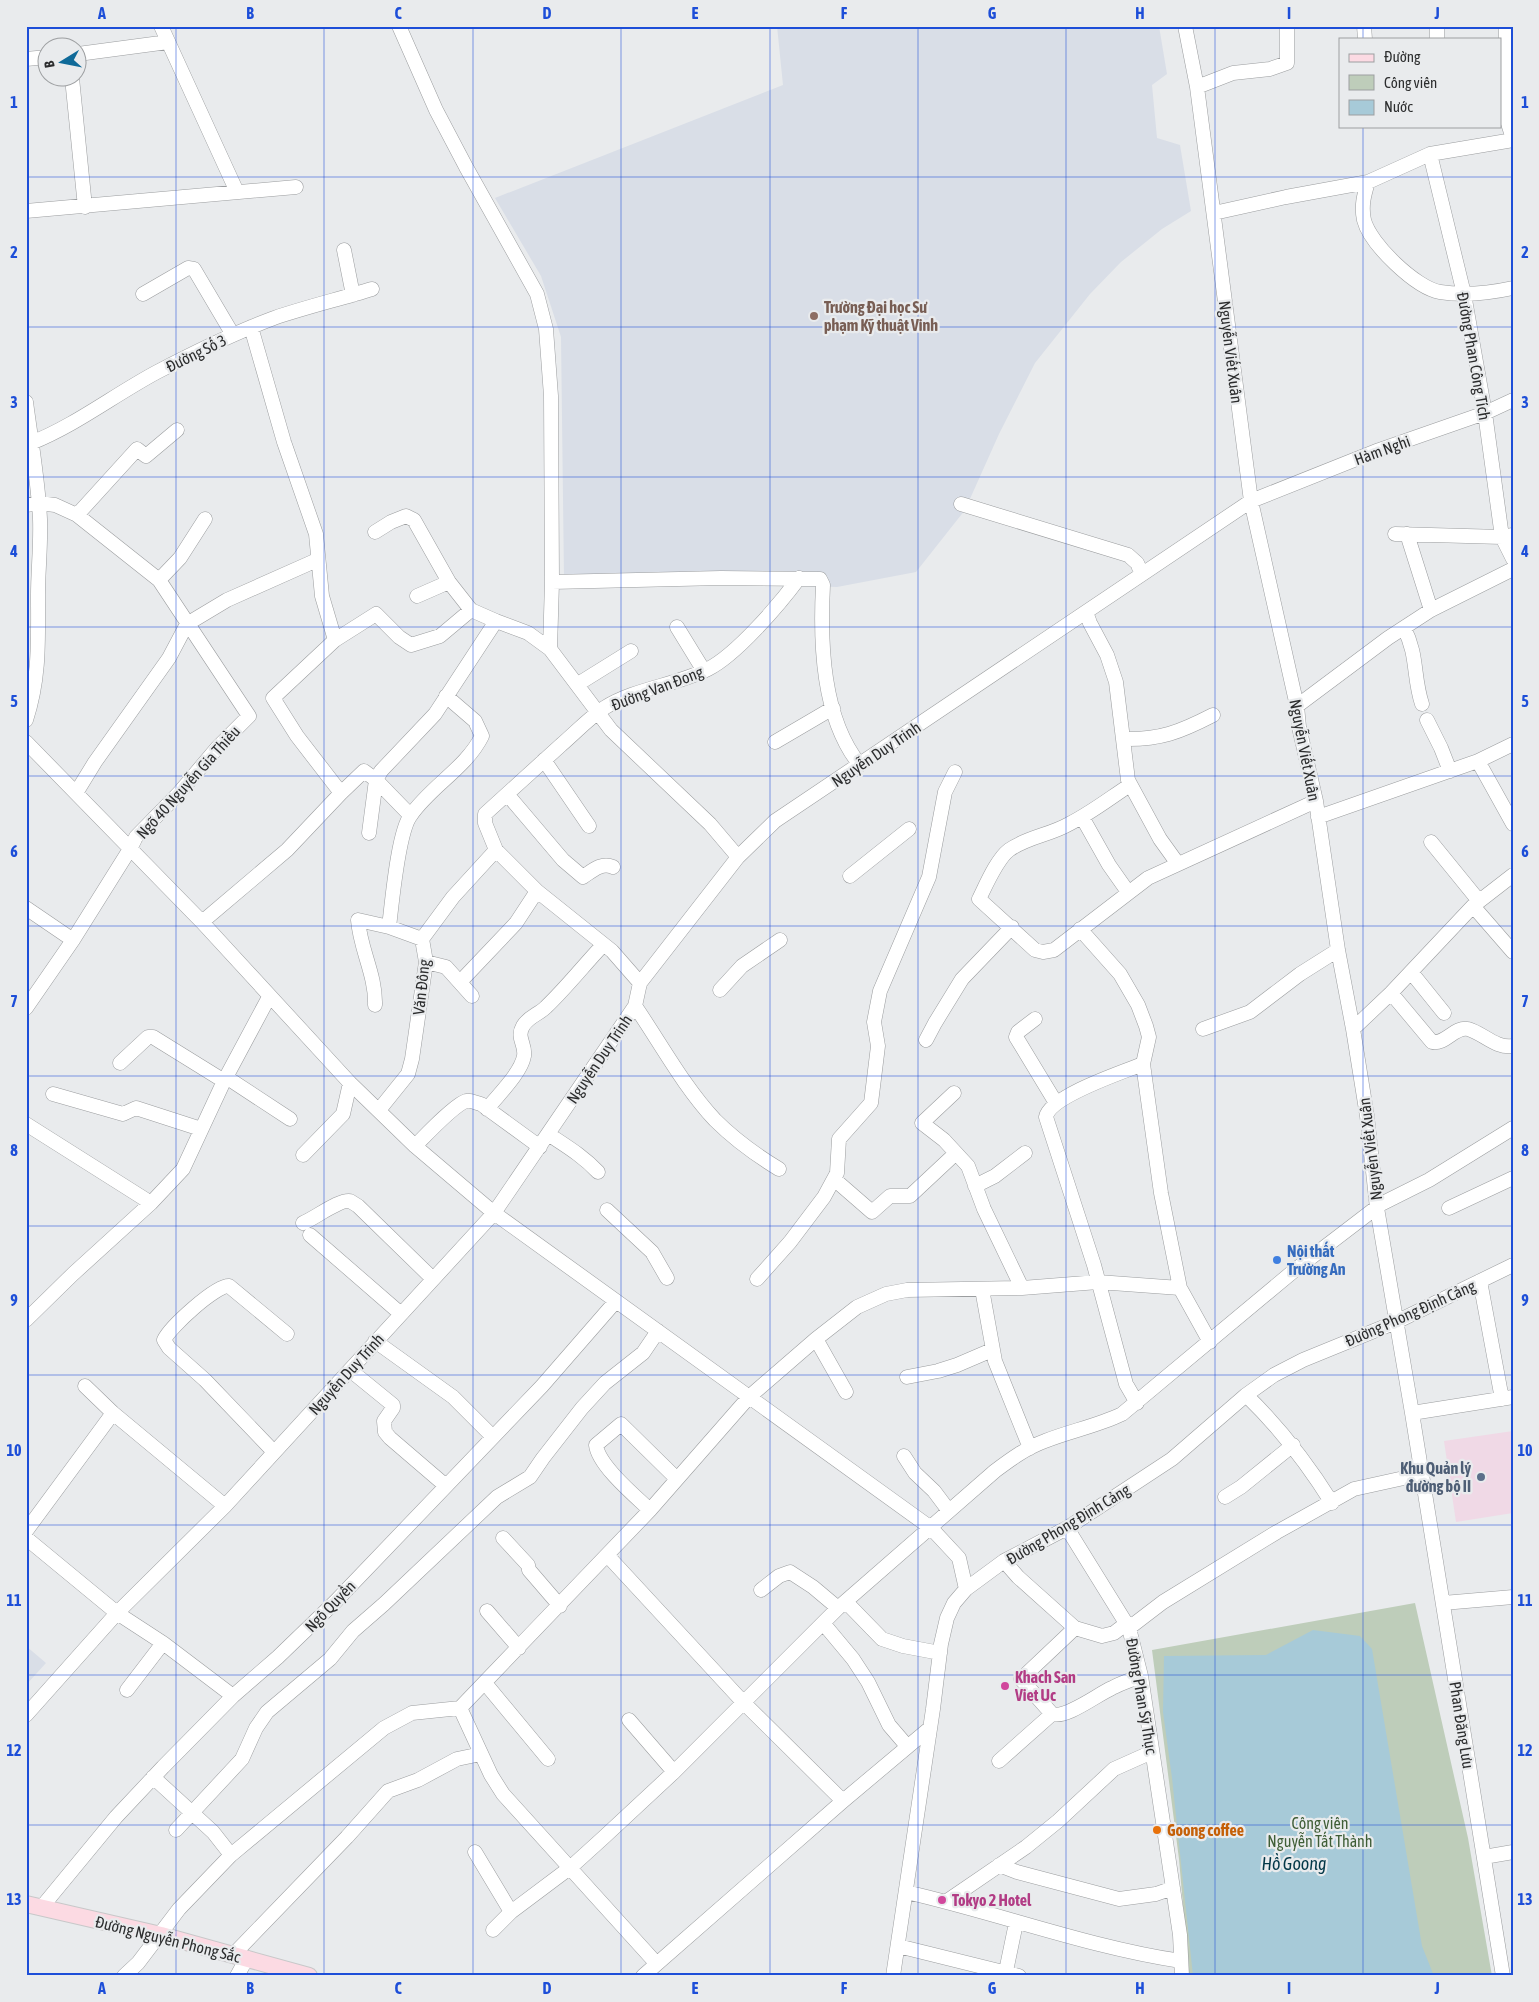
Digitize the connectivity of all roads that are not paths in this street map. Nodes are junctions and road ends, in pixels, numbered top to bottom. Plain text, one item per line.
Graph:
1 (161, 26) edge
2 (400, 26) edge
3 (1186, 26) edge
4 (1287, 26) edge
5 (1506, 26) edge
6 (168, 42) junction
7 (88, 53) edge
8 (1197, 87) junction
9 (73, 88) edge
10 (1513, 140) edge
11 (1430, 154) junction
12 (1368, 182) junction
13 (296, 187) dead end
14 (237, 192) junction
15 (85, 207) junction
16 (26, 212) edge
17 (1214, 213) junction
18 (344, 250) dead end
19 (1513, 288) edge
20 (372, 289) dead end
21 (144, 294) dead end
22 (1464, 294) junction
23 (353, 295) junction
24 (251, 327) junction
25 (233, 336) junction
26 (1513, 400) edge
27 (26, 402) edge
28 (1485, 413) junction
29 (178, 430) dead end
30 (31, 443) junction
31 (1251, 501) junction
32 (32, 504) edge
33 (966, 506) dead end
34 (77, 515) junction
35 (206, 519) dead end
36 (375, 532) dead end
37 (1507, 536) edge
38 (1513, 559) edge
39 (32, 560) edge
40 (317, 560) junction
41 (1513, 569) edge
42 (1142, 574) junction
43 (799, 578) junction
44 (159, 580) junction
45 (449, 582) junction
46 (552, 582) junction
47 (416, 596) dead end
48 (471, 610) junction
49 (1430, 610) junction
50 (1086, 612) junction
51 (496, 621) junction
52 (187, 624) junction
53 (677, 627) dead end
54 (1404, 628) junction
55 (335, 640) junction
56 (550, 649) junction
57 (631, 651) dead end
58 (704, 671) junction
59 (578, 684) junction
60 (446, 696) junction
61 (1422, 704) dead end
62 (1297, 706) junction
63 (833, 708) junction
64 (598, 712) junction
65 (1213, 715) dead end
66 (26, 720) edge
67 (1427, 720) dead end
68 (1123, 739) junction
69 (26, 742) edge
70 (776, 742) dead end
71 (1513, 744) edge
72 (544, 760) junction
73 (1478, 761) junction
74 (860, 765) junction
75 (1450, 771) junction
76 (955, 772) dead end
77 (376, 780) junction
78 (1130, 784) junction
79 (341, 792) junction
80 (76, 793) junction
81 (507, 794) junction
82 (1316, 801) junction
83 (410, 815) junction
84 (1082, 817) junction
85 (1318, 817) junction
86 (1513, 824) edge
87 (589, 826) dead end
88 (909, 829) dead end
89 (369, 832) dead end
90 (1431, 842) dead end
91 (130, 849) junction
92 (496, 850) junction
93 (738, 857) junction
94 (1178, 864) junction
95 (613, 867) dead end
96 (1513, 875) edge
97 (850, 876) dead end
98 (537, 891) junction
99 (1128, 892) junction
100 (1476, 904) junction
101 (26, 908) edge
102 (202, 922) junction
103 (390, 927) junction
104 (1012, 927) junction
105 (1080, 929) junction
106 (422, 939) junction
107 (74, 940) junction
108 (780, 940) dead end
109 (602, 945) junction
110 (1338, 950) junction
111 (1513, 952) edge
112 (426, 962) junction
113 (1411, 972) junction
114 (460, 982) junction
115 (640, 983) junction
116 (720, 990) dead end
117 (1391, 993) junction
118 (472, 996) dead end
119 (270, 997) junction
120 (375, 1004) dead end
121 (635, 1006) junction
122 (26, 1008) edge
123 (1444, 1013) dead end
124 (1035, 1019) dead end
125 (1203, 1029) dead end
126 (1353, 1029) junction
127 (926, 1040) dead end
128 (1513, 1046) edge
129 (120, 1062) dead end
130 (1143, 1064) junction
131 (225, 1079) junction
132 (350, 1083) junction
133 (954, 1093) dead end
134 (53, 1094) dead end
135 (1056, 1103) junction
136 (487, 1108) junction
137 (378, 1110) junction
138 (290, 1119) dead end
139 (26, 1124) edge
140 (1513, 1128) edge
141 (201, 1129) junction
142 (548, 1134) junction
143 (415, 1146) junction
144 (540, 1147) junction
145 (956, 1153) junction
146 (1025, 1153) dead end
147 (303, 1155) dead end
148 (779, 1169) dead end
149 (598, 1172) dead end
150 (1513, 1178) edge
151 (834, 1179) junction
152 (975, 1186) junction
153 (151, 1203) junction
154 (1377, 1208) junction
155 (1449, 1208) dead end
156 (607, 1210) dead end
157 (494, 1213) junction
158 (1513, 1265) edge
159 (432, 1278) junction
160 (667, 1278) dead end
161 (758, 1279) dead end
162 (1480, 1281) junction
163 (1098, 1282) junction
164 (1022, 1288) junction
165 (1180, 1288) junction
166 (982, 1289) junction
167 (616, 1301) junction
168 (401, 1314) junction
169 (26, 1320) edge
170 (1396, 1322) junction
171 (658, 1331) junction
172 (287, 1334) dead end
173 (816, 1339) junction
174 (376, 1342) junction
175 (1210, 1342) junction
176 (992, 1350) junction
177 (350, 1370) junction
178 (907, 1377) dead end
179 (85, 1386) dead end
180 (846, 1392) dead end
181 (1246, 1395) junction
182 (750, 1397) junction
183 (1508, 1398) edge
184 (1136, 1403) junction
185 (1412, 1412) junction
186 (113, 1413) junction
187 (493, 1437) junction
188 (1293, 1445) junction
189 (1030, 1448) junction
190 (274, 1452) junction
191 (904, 1456) dead end
192 (1422, 1474) junction
193 (677, 1479) junction
194 (446, 1486) junction
195 (1225, 1497) dead end
196 (1332, 1503) junction
197 (225, 1506) junction
198 (650, 1510) junction
199 (949, 1511) junction
200 (931, 1528) junction
201 (1067, 1528) junction
202 (26, 1531) edge
203 (26, 1538) edge
204 (503, 1538) dead end
205 (607, 1555) junction
206 (1004, 1561) junction
207 (761, 1590) dead end
208 (966, 1590) junction
209 (1513, 1597) edge
210 (1443, 1603) junction
211 (842, 1605) junction
212 (560, 1606) junction
213 (488, 1612) dead end
214 (117, 1613) junction
215 (823, 1623) junction
216 (1128, 1626) junction
217 (1075, 1628) junction
218 (164, 1643) junction
219 (519, 1648) junction
220 (940, 1653) junction
221 (1141, 1676) junction
222 (485, 1683) junction
223 (127, 1690) dead end
224 (233, 1696) junction
225 (743, 1702) junction
226 (460, 1708) junction
227 (1052, 1714) junction
228 (26, 1715) edge
229 (629, 1720) dead end
230 (930, 1728) junction
231 (907, 1746) junction
232 (1152, 1752) junction
233 (481, 1754) junction
234 (548, 1759) dead end
235 (999, 1761) dead end
236 (674, 1772) junction
237 (153, 1777) junction
238 (843, 1801) junction
239 (192, 1813) junction
240 (176, 1830) dead end
241 (475, 1852) dead end
242 (1513, 1852) edge
243 (231, 1855) junction
244 (1484, 1857) junction
245 (999, 1865) junction
246 (571, 1867) junction
247 (1173, 1888) junction
248 (906, 1892) junction
249 (947, 1901) junction
250 (34, 1906) edge
251 (512, 1912) junction
252 (1016, 1922) junction
253 (493, 1930) dead end
254 (160, 1935) junction
255 (898, 1946) junction
256 (240, 1957) junction
257 (1181, 1960) junction
258 (656, 1963) junction
259 (1005, 1974) edge
260 (124, 1976) edge
261 (237, 1976) edge
262 (309, 1976) edge
263 (643, 1976) edge
264 (894, 1976) edge
265 (1019, 1976) edge
266 (1182, 1976) edge
267 (1502, 1976) edge

1 - 6 street
2 - 46 street
3 - 8 street, Nguyễn Viết Xuân
4 - 8 street
5 - 10 street
6 - 7 street
6 - 14 street
8 - 17 street, Nguyễn Viết Xuân
9 - 15 street
10 - 11 street
11 - 12 street
11 - 22 street, Đường Phan Công Tích
12 - 17 street
12 - 22 street
13 - 14 street
14 - 15 street
15 - 16 street
17 - 31 street, Nguyễn Viết Xuân
18 - 23 street
19 - 22 street
20 - 23 street, Đường Số 3
21 - 25 street
22 - 28 street, Đường Phan Công Tích
23 - 24 street, Đường Số 3
24 - 25 street, Đường Số 3
24 - 40 street
25 - 30 street, Đường Số 3
26 - 28 street, Hàm Nghi
27 - 30 street
28 - 31 street, Hàm Nghi
28 - 37 street, Đường Phan Công Tích
29 - 34 street
30 - 32 street
31 - 42 street, Nguyễn Duy Trinh
31 - 62 street, Nguyễn Viết Xuân
32 - 34 street
32 - 39 street
33 - 42 street
34 - 44 street
35 - 44 street
36 - 45 street
37 - 38 street, Đường Phan Công Tích
37 - 49 street
39 - 66 street
40 - 52 street
40 - 55 street
41 - 49 street
42 - 50 street, Nguyễn Duy Trinh
43 - 46 street
43 - 58 street, Đường Van Đong
43 - 63 street
44 - 52 street
45 - 47 street
45 - 48 street
46 - 56 street
48 - 51 street
48 - 55 street
49 - 54 street
50 - 68 street
50 - 74 street, Nguyễn Duy Trinh
51 - 56 street
51 - 60 street
52 - 80 street
52 - 91 street, Ngõ 40 Nguyễn Gia Thiều
53 - 58 street
54 - 61 street
54 - 62 street
55 - 79 street
56 - 59 street
57 - 59 street
58 - 64 street, Đường Van Đong
59 - 64 street
60 - 77 street
60 - 83 street
62 - 82 street, Nguyễn Viết Xuân
63 - 70 street
63 - 74 street
64 - 72 street, Đường Van Đong
64 - 93 street
65 - 68 street
67 - 75 street
68 - 78 street
69 - 80 street
71 - 73 street
72 - 81 street, Đường Van Đong
72 - 87 street
73 - 75 street
73 - 86 street
74 - 93 street, Nguyễn Duy Trinh
75 - 85 street
76 - 151 street
77 - 79 street
77 - 83 street
77 - 89 street
78 - 84 street
78 - 94 street
79 - 102 street
80 - 91 street
81 - 92 street, Đường Van Đong
81 - 95 street
82 - 85 street, Nguyễn Viết Xuân
82 - 94 street
83 - 103 street
84 - 99 street
84 - 104 street
85 - 110 street, Nguyễn Viết Xuân
88 - 97 street
90 - 100 street
91 - 102 street
91 - 107 street, Ngõ 40 Nguyễn Gia Thiều
92 - 98 street
92 - 106 street, Văn Đông
93 - 115 street, Nguyễn Duy Trinh
94 - 99 street
96 - 100 street
98 - 109 street
98 - 114 street
99 - 105 street
100 - 111 street
100 - 113 street
101 - 107 street
102 - 119 street
103 - 106 street
103 - 120 street
104 - 105 street
104 - 127 street
105 - 130 street
106 - 112 street, Văn Đông
107 - 122 street, Ngõ 40 Nguyễn Gia Thiều
108 - 116 street
109 - 115 street
109 - 136 street
110 - 125 street
110 - 126 street, Nguyễn Viết Xuân
112 - 114 street
112 - 137 street, Văn Đông
113 - 117 street
113 - 123 street
114 - 118 street
115 - 121 street, Nguyễn Duy Trinh
117 - 126 street
117 - 128 street
119 - 131 street
119 - 132 street
121 - 142 street, Nguyễn Duy Trinh
121 - 148 street
124 - 135 street
126 - 154 street, Nguyễn Viết Xuân
129 - 131 street
130 - 135 street
130 - 165 street
131 - 138 street
131 - 141 street
132 - 137 street
132 - 147 street
133 - 145 street
134 - 141 street
135 - 163 street
136 - 143 street
136 - 144 street
137 - 143 street
139 - 153 street
140 - 154 street
141 - 153 street
142 - 144 street, Nguyễn Duy Trinh
142 - 149 street
143 - 157 street
144 - 157 street, Nguyễn Duy Trinh
145 - 151 street
145 - 152 street
146 - 152 street
150 - 155 street
151 - 161 street
152 - 164 street
153 - 169 street
154 - 170 street, Nguyễn Viết Xuân
154 - 175 street
156 - 160 street
157 - 159 street, Nguyễn Duy Trinh
157 - 167 street
158 - 162 street, Đường Phong Định Cảng
159 - 168 street, Nguyễn Duy Trinh
159 - 168 street
162 - 170 street, Đường Phong Định Cảng
162 - 183 street
163 - 164 street
163 - 165 street
163 - 184 street
164 - 166 street
165 - 175 street
166 - 173 street
166 - 176 street
167 - 171 street
167 - 187 street, Ngô Quyền
168 - 174 street, Nguyễn Duy Trinh
170 - 181 street, Đường Phong Định Cảng
170 - 185 street, Nguyễn Viết Xuân
171 - 182 street
171 - 239 street
172 - 190 street
173 - 180 street
173 - 182 street
174 - 177 street, Nguyễn Duy Trinh
174 - 187 street
175 - 184 street
176 - 178 street
176 - 189 street
177 - 190 street, Nguyễn Duy Trinh
177 - 194 street
179 - 186 street
181 - 188 street
181 - 201 street, Đường Phong Định Cảng
182 - 193 street
182 - 200 street
183 - 185 street
184 - 189 street
185 - 192 street, Nguyễn Viết Xuân
186 - 197 street
186 - 202 street
187 - 194 street, Ngô Quyền
188 - 195 street
188 - 196 street
189 - 199 street
190 - 197 street, Nguyễn Duy Trinh
191 - 199 street
192 - 196 street, Đường Phan Sỹ Thục
192 - 210 street, Phan Đăng Lưu
193 - 198 street
193 - 198 street
194 - 224 street, Ngô Quyền
196 - 216 street, Đường Phan Sỹ Thục
197 - 214 street, Nguyễn Duy Trinh
198 - 205 street
199 - 200 street
200 - 208 street
200 - 211 street
201 - 206 street, Đường Phong Định Cảng
201 - 216 street
203 - 214 street
204 - 212 street
205 - 212 street
205 - 225 street
206 - 208 street, Đường Phong Định Cảng
206 - 217 street
207 - 211 street
208 - 220 street, Đường Phong Định Cảng
209 - 210 street
210 - 244 street, Phan Đăng Lưu
211 - 215 street
211 - 220 street
212 - 219 street
213 - 219 street
214 - 218 street
214 - 228 street, Nguyễn Duy Trinh
215 - 225 street
215 - 231 street
216 - 217 street
216 - 221 street, Đường Phan Sỹ Thục
217 - 227 street
218 - 223 street
218 - 224 street
219 - 222 street
220 - 230 street, Đường Phong Định Cảng
221 - 227 street
221 - 232 street, Đường Phan Sỹ Thục
222 - 226 street
222 - 234 street
224 - 237 street, Ngô Quyền
225 - 236 street
225 - 238 street
226 - 233 street
226 - 243 street
227 - 235 street
229 - 236 street
230 - 231 street
230 - 248 street, Đường Phong Định Cảng
231 - 238 street
232 - 245 street
232 - 247 street, Đường Phan Sỹ Thục
233 - 246 street
233 - 256 street
236 - 246 street
237 - 239 street
237 - 250 street, Ngô Quyền
238 - 258 street
239 - 240 street
239 - 243 street
241 - 251 street
242 - 244 street
243 - 254 street
244 - 267 street, Phan Đăng Lưu
245 - 247 street
245 - 249 street
246 - 251 street
246 - 258 street
247 - 257 street, Đường Phan Sỹ Thục
248 - 249 street
248 - 255 street, Đường Phong Định Cảng
249 - 252 street
250 - 254 main road, Đường Nguyễn Phong Sắc
251 - 253 street
252 - 257 street
252 - 259 street
254 - 256 main road, Đường Nguyễn Phong Sắc
254 - 260 street
255 - 259 street
255 - 264 street, Đường Phong Định Cảng
256 - 261 street
256 - 262 main road, Đường Nguyễn Phong Sắc
257 - 266 street, Đường Phan Sỹ Thục
258 - 263 street
259 - 265 street

